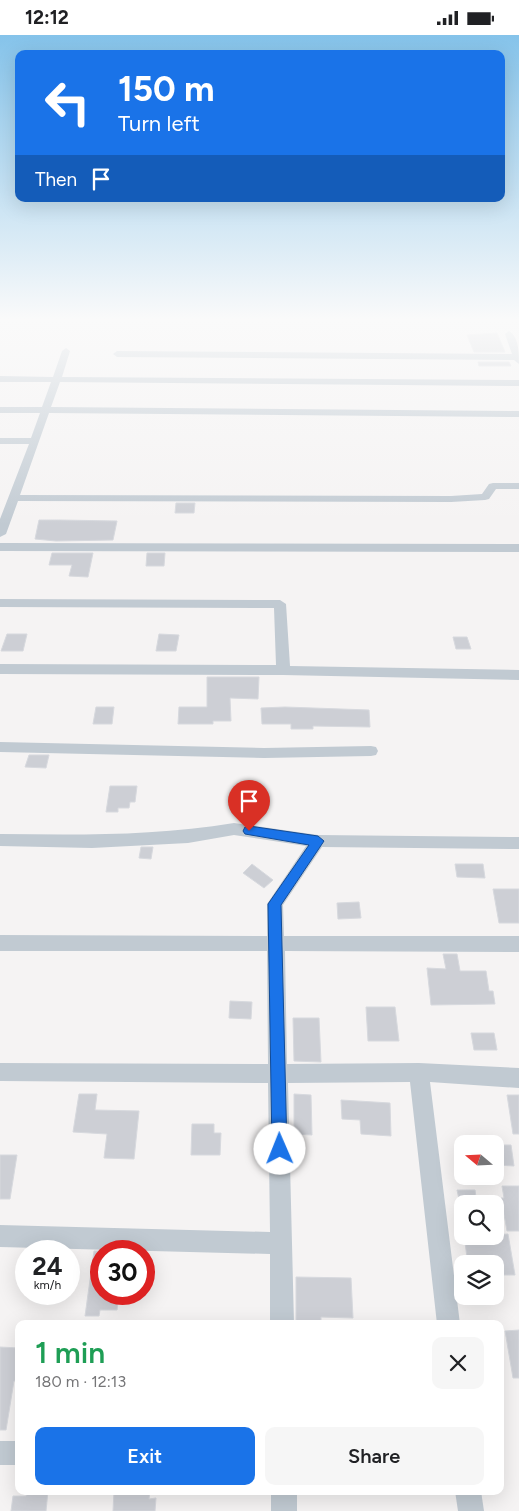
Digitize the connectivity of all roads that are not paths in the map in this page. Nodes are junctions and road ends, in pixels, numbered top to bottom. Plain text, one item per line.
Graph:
1 (53, 387) edge
2 (0, 410) edge
3 (46, 411) junction
4 (519, 414) edge
5 (0, 441) edge
6 (35, 441) junction
7 (519, 486) edge
8 (15, 498) junction
9 (0, 534) edge
10 (0, 547) edge
11 (519, 548) edge
12 (0, 603) edge
13 (0, 669) edge
14 (283, 670) junction
15 (519, 675) edge
16 (0, 747) edge
17 (371, 751) dead end
18 (0, 839) edge
19 (318, 841) junction
20 (519, 843) edge
21 (275, 942) junction
22 (0, 943) edge
23 (519, 944) edge
24 (0, 1072) edge
25 (419, 1072) junction
26 (279, 1074) junction
27 (519, 1078) edge
28 (0, 1236) edge
29 (280, 1243) junction
30 (282, 1320) edge
31 (449, 1320) edge
32 (0, 1453) edge
33 (15, 1453) edge
34 (284, 1495) edge
35 (469, 1495) edge
36 (284, 1511) edge
37 (471, 1511) edge

1 - 3 street
2 - 3 street
3 - 4 street
3 - 6 street
5 - 6 street
6 - 8 street
7 - 8 street
8 - 9 street
10 - 11 street
12 - 14 street
13 - 14 street
14 - 15 street
16 - 17 street
18 - 19 street
19 - 20 street
19 - 21 street
21 - 22 street
21 - 23 street
21 - 26 street
24 - 26 street
25 - 26 street
25 - 27 street
25 - 31 street
26 - 29 street
28 - 29 street
29 - 30 street
32 - 33 street
34 - 36 street
35 - 37 street

